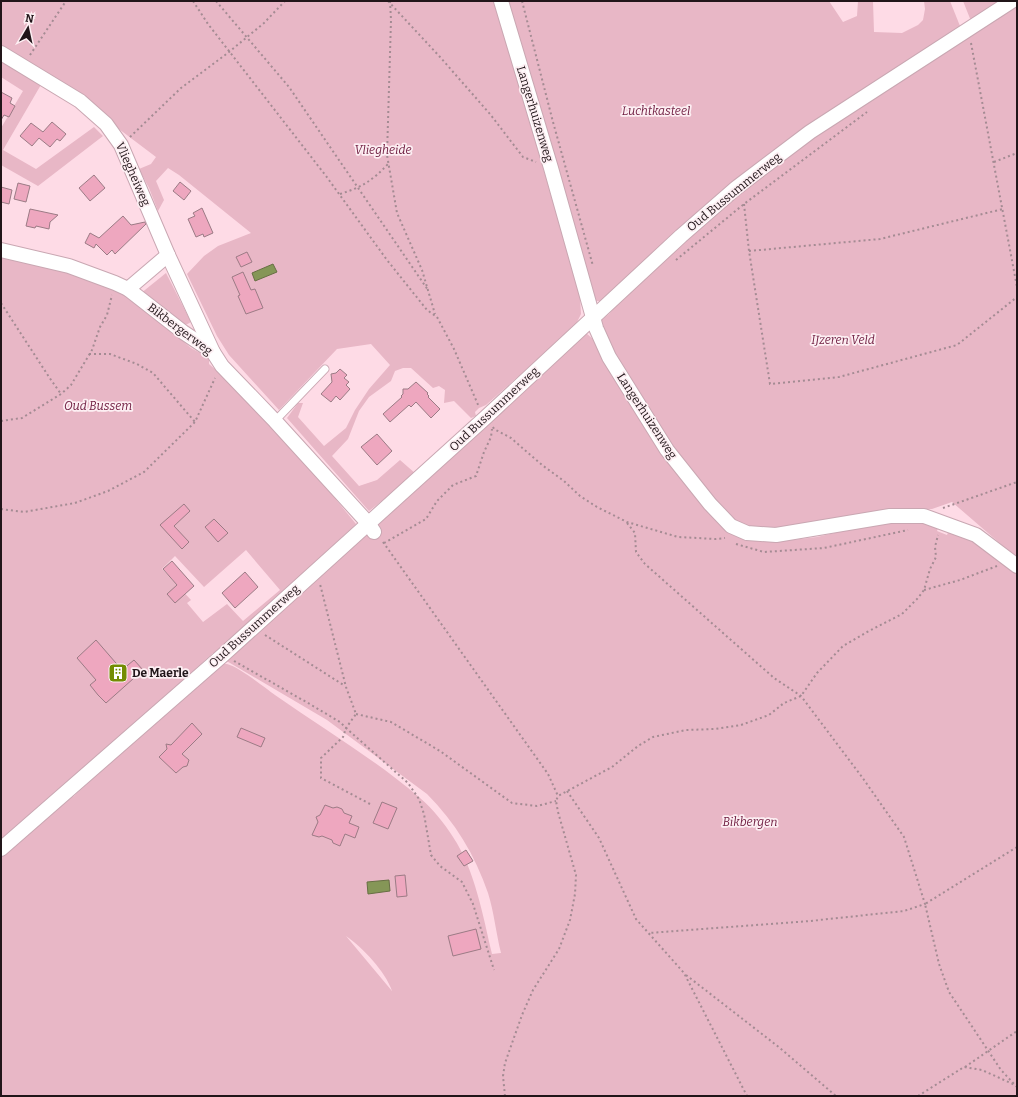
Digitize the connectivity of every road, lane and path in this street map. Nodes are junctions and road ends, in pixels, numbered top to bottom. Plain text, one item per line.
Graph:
1 (66, 1) edge
2 (193, 1) edge
3 (216, 1) edge
4 (285, 1) edge
5 (501, 1) edge
6 (522, 1) edge
7 (1012, 1) edge
8 (390, 2) edge
9 (247, 37) junction
10 (970, 39) dead end
11 (229, 52) junction
12 (1, 53) edge
13 (23, 66) junction
14 (869, 111) dead end
15 (121, 145) junction
16 (1017, 154) edge
17 (994, 162) junction
18 (388, 164) junction
19 (551, 168) junction
20 (357, 188) junction
21 (340, 194) junction
22 (744, 204) junction
23 (1003, 209) junction
24 (1, 250) edge
25 (749, 251) junction
26 (168, 255) junction
27 (673, 262) dead end
28 (594, 272) dead end
29 (115, 283) junction
30 (1017, 287) edge
31 (128, 289) junction
32 (428, 290) junction
33 (1017, 297) edge
34 (1, 303) edge
35 (435, 315) junction
36 (593, 317) junction
37 (213, 352) junction
38 (89, 354) junction
39 (222, 366) junction
40 (325, 369) dead end
41 (61, 394) junction
42 (1, 421) edge
43 (275, 421) junction
44 (195, 422) junction
45 (488, 422) junction
46 (1017, 482) edge
47 (1, 509) edge
48 (627, 522) junction
49 (942, 523) junction
50 (371, 527) junction
51 (913, 529) dead end
52 (730, 540) dead end
53 (384, 543) junction
54 (734, 543) dead end
55 (1014, 563) edge
56 (317, 570) junction
57 (924, 590) junction
58 (253, 627) junction
59 (223, 655) junction
60 (346, 687) junction
61 (801, 696) junction
62 (356, 714) junction
63 (346, 728) junction
64 (567, 791) junction
65 (558, 796) junction
66 (556, 801) junction
67 (370, 804) dead end
68 (1017, 847) edge
69 (1, 849) edge
70 (925, 904) junction
71 (649, 933) junction
72 (494, 970) dead end
73 (684, 973) junction
74 (1017, 1032) edge
75 (988, 1051) junction
76 (964, 1067) junction
77 (1017, 1086) edge
78 (504, 1096) edge
79 (747, 1096) edge
80 (836, 1096) edge
81 (918, 1096) edge

1 - 13 path
2 - 11 path
3 - 9 path
4 - 9 path
5 - 19 street, Langerhuizenweg
6 - 28 path
7 - 36 street, Oud Bussummerweg
8 - 18 path
8 - 19 path
9 - 11 path
9 - 20 path
10 - 17 path
11 - 15 path
11 - 21 path
12 - 13 street, Vliegheiweg
13 - 15 street, Vliegheiweg
14 - 22 path
15 - 26 street, Vliegheiweg
16 - 17 path
17 - 23 path
18 - 20 path
18 - 32 path
19 - 36 street, Langerhuizenweg
20 - 21 path
20 - 32 path
21 - 35 path
22 - 25 path
22 - 27 path
23 - 25 path
23 - 30 path
24 - 29 street, Bikbergerweg
25 - 33 path
26 - 31 street
26 - 37 street, Vliegheiweg
29 - 31 street, Bikbergerweg
29 - 38 path
31 - 37 street, Bikbergerweg
32 - 35 path
34 - 41 path
35 - 45 path
36 - 45 street, Oud Bussummerweg
36 - 49 street, Langerhuizenweg
37 - 39 street, Bikbergerweg
38 - 41 path
38 - 44 path
39 - 43 street, Bikbergerweg
39 - 44 path
40 - 43 lane
41 - 42 path
43 - 50 street, Bikbergerweg
44 - 47 path
45 - 48 path
45 - 50 street, Oud Bussummerweg
45 - 53 path
46 - 49 path
48 - 52 path
48 - 61 path
49 - 55 street, Langerhuizenweg
49 - 57 path
50 - 53 path
50 - 56 street, Oud Bussummerweg
51 - 54 path
53 - 65 path
55 - 57 path
56 - 58 street, Oud Bussummerweg
56 - 60 path
57 - 61 path
58 - 59 street, Oud Bussummerweg
58 - 60 path
59 - 63 path
59 - 69 street, Oud Bussummerweg
60 - 62 path
61 - 64 path
61 - 70 path
62 - 63 path
62 - 66 path
63 - 67 path
63 - 72 path
64 - 65 path
64 - 71 path
65 - 66 path
66 - 78 path
68 - 70 path
70 - 71 path
70 - 75 path
71 - 73 path
73 - 79 path
73 - 80 path
74 - 75 path
75 - 76 path
75 - 77 path
76 - 77 path
76 - 81 path

